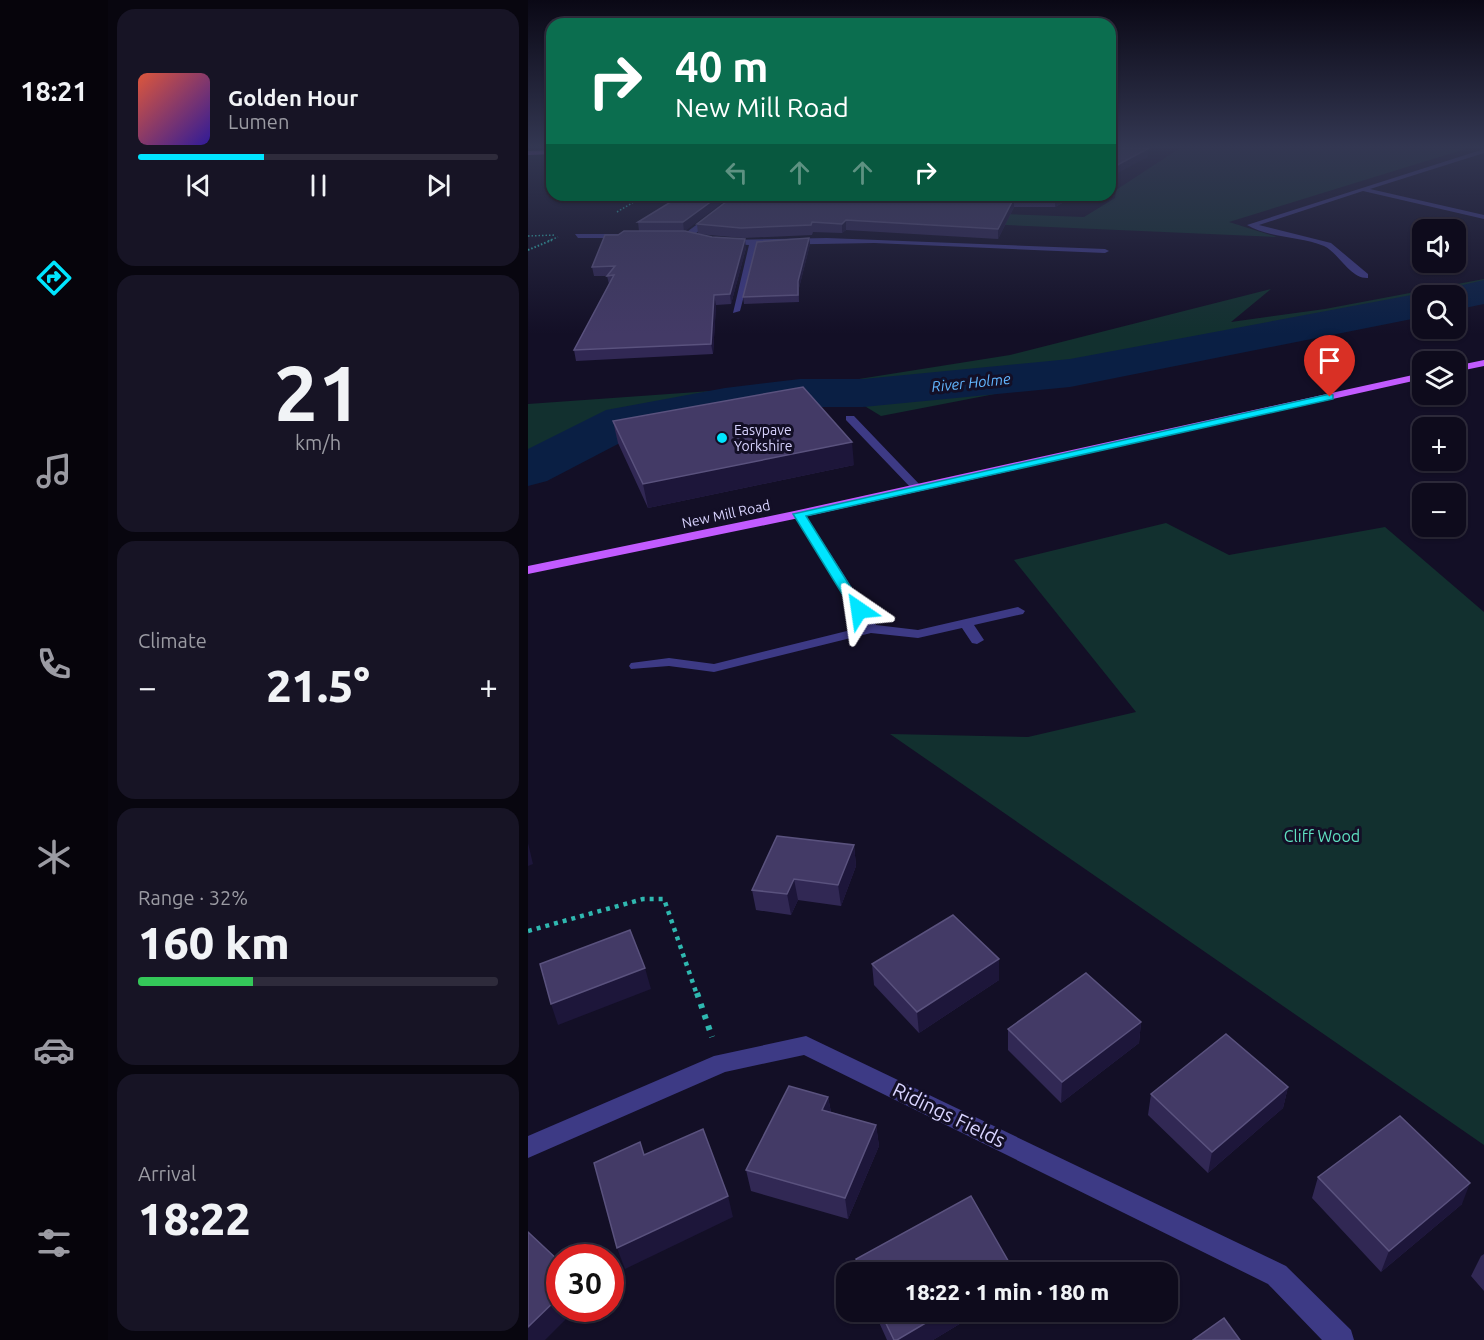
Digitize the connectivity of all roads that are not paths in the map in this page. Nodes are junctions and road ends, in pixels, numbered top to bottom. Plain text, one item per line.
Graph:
1 (723, 209) edge
2 (1301, 209) edge
3 (1444, 209) edge
4 (1484, 218) edge
5 (641, 236) edge
6 (675, 236) edge
7 (687, 236) junction
8 (578, 237) dead end
9 (696, 238) edge
10 (714, 242) edge
11 (753, 244) junction
12 (1105, 251) dead end
13 (1365, 276) dead end
14 (736, 311) dead end
15 (1484, 363) edge
16 (1466, 367) edge
17 (1412, 378) edge
18 (850, 418) dead end
19 (917, 488) junction
20 (799, 514) junction
21 (528, 570) edge
22 (1018, 611) dead end
23 (965, 623) junction
24 (871, 629) junction
25 (977, 640) dead end
26 (636, 666) dead end
27 (528, 1146) edge
28 (1341, 1340) edge

1 - 7 street
2 - 13 street
3 - 4 street
5 - 8 street
6 - 7 street
7 - 9 street
10 - 11 street
11 - 12 street
11 - 14 street
15 - 16 main road
17 - 19 main road, New Mill Road
18 - 19 street
19 - 20 main road, New Mill Road
20 - 21 main road, New Mill Road
20 - 24 street
22 - 23 street
23 - 24 street
23 - 25 street
24 - 26 street
27 - 28 street, Ridings Fields

